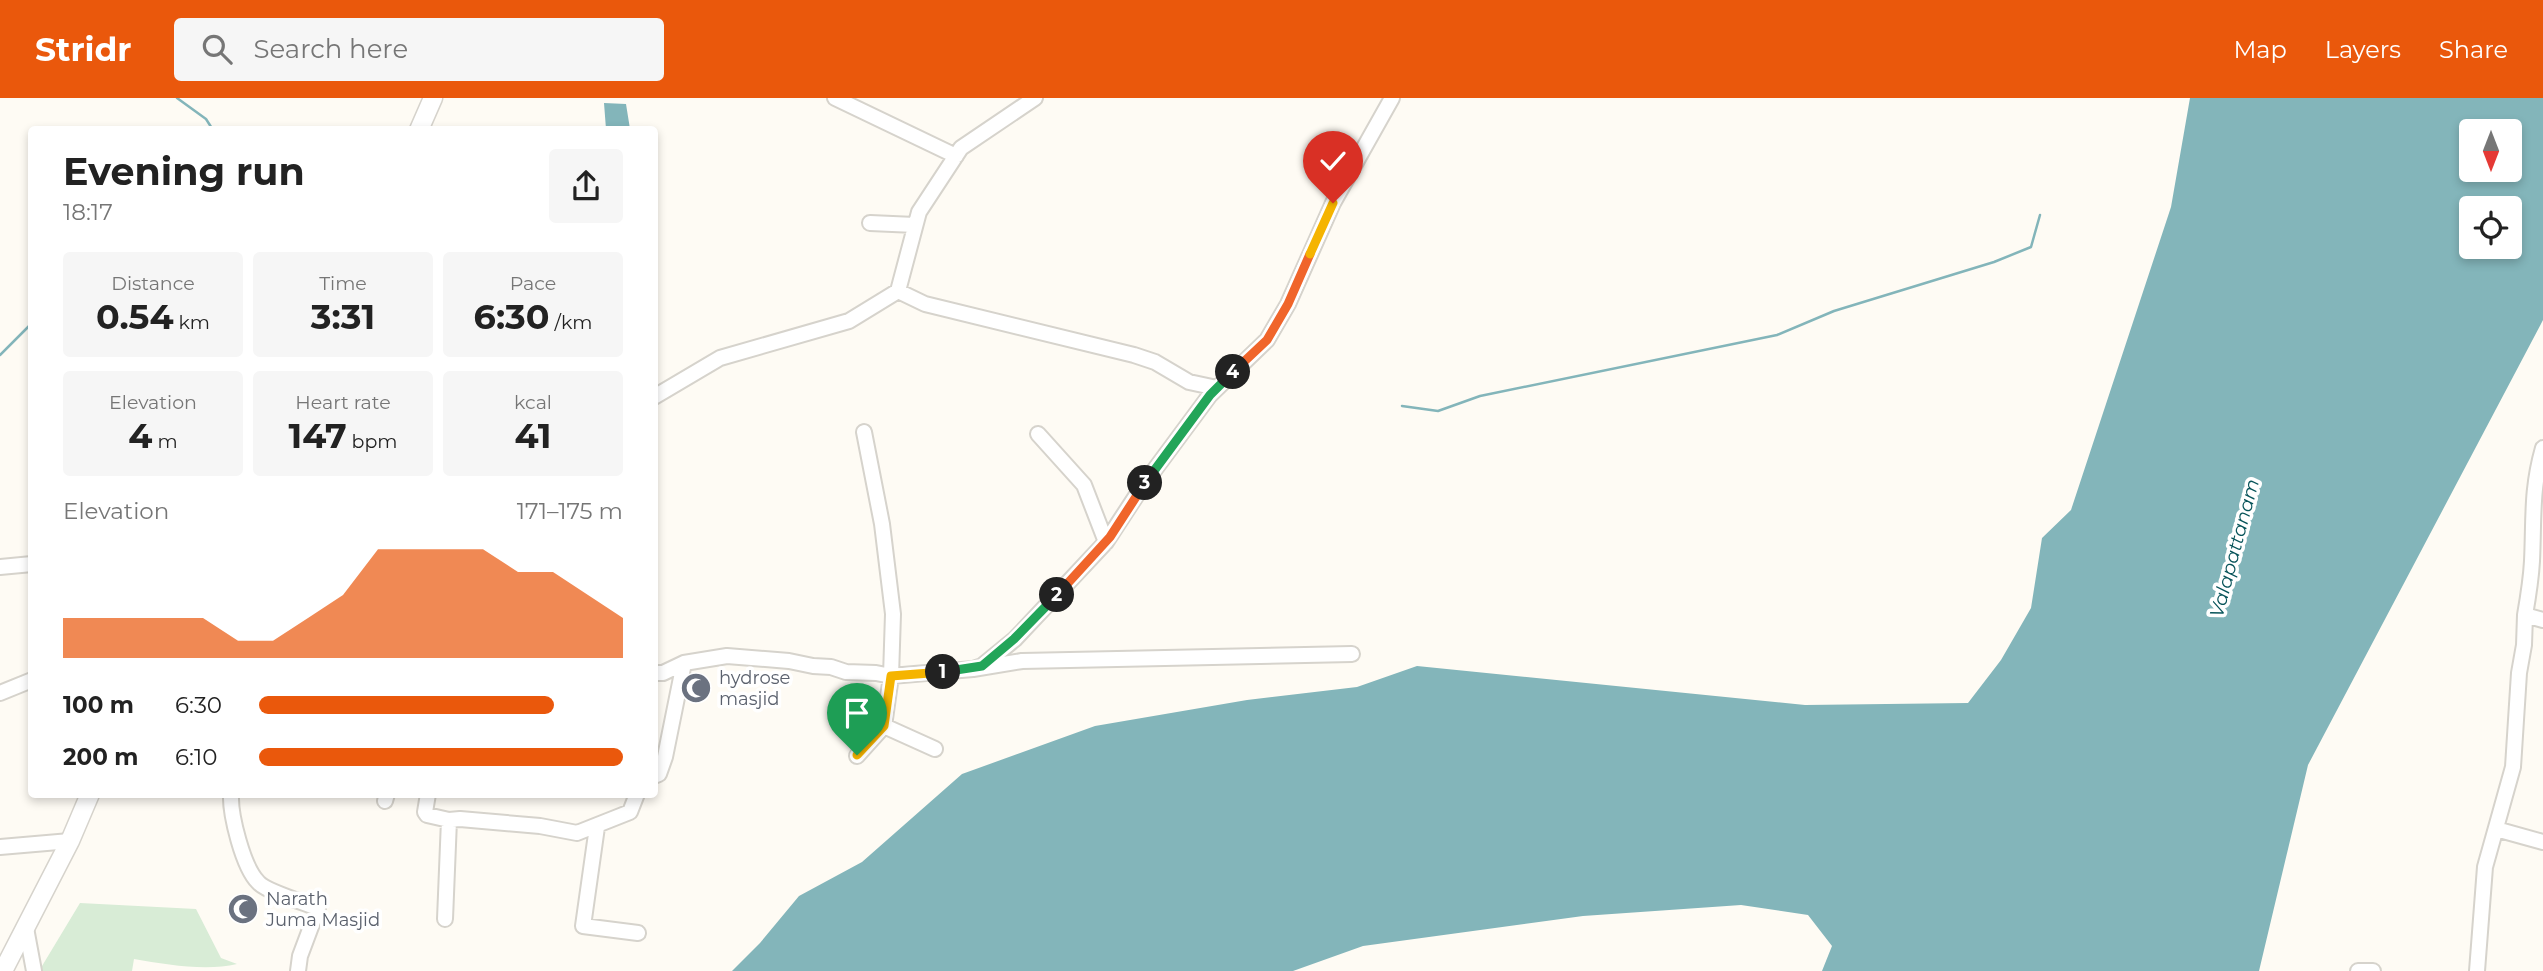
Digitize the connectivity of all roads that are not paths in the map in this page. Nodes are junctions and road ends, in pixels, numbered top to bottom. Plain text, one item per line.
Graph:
1 (433, 98) edge
2 (835, 98) edge
3 (1035, 98) edge
4 (1392, 98) edge
5 (421, 126) edge
6 (956, 156) junction
7 (870, 223) dead end
8 (915, 225) junction
9 (898, 291) junction
10 (1217, 388) junction
11 (658, 395) edge
12 (864, 432) dead end
13 (1038, 434) dead end
14 (2543, 448) edge
15 (1106, 542) junction
16 (28, 564) edge
17 (0, 567) edge
18 (2525, 615) junction
19 (2543, 620) edge
20 (1352, 654) dead end
21 (684, 663) junction
22 (973, 669) junction
23 (658, 673) edge
24 (891, 676) junction
25 (28, 682) edge
26 (0, 693) edge
27 (884, 726) junction
28 (935, 749) dead end
29 (857, 755) dead end
30 (658, 774) edge
31 (88, 798) edge
32 (231, 798) edge
33 (427, 798) edge
34 (635, 798) edge
35 (449, 820) junction
36 (597, 827) junction
37 (2496, 829) junction
38 (70, 841) junction
39 (2543, 842) edge
40 (0, 847) edge
41 (445, 919) dead end
42 (26, 928) junction
43 (638, 933) dead end
44 (3, 971) edge
45 (34, 971) edge
46 (298, 971) edge
47 (2358, 971) edge
48 (2373, 971) edge
49 (2477, 971) edge

1 - 5 main road
2 - 6 street
3 - 6 street
4 - 10 street
6 - 8 street
7 - 8 street
8 - 9 street
9 - 10 street
9 - 11 street
10 - 15 street
12 - 24 street
13 - 15 street
14 - 18 street
15 - 22 street
16 - 17 street
18 - 19 street
18 - 37 street
20 - 22 street
21 - 23 street
21 - 24 street
21 - 30 street
22 - 24 street
24 - 27 street
25 - 26 street
27 - 28 street
27 - 29 street
31 - 38 main road
32 - 46 street
33 - 35 street
34 - 36 street
35 - 36 street
35 - 41 street
36 - 43 street
37 - 39 street
37 - 49 street
38 - 40 street
38 - 42 main road
42 - 44 main road
42 - 45 street
47 - 48 street

